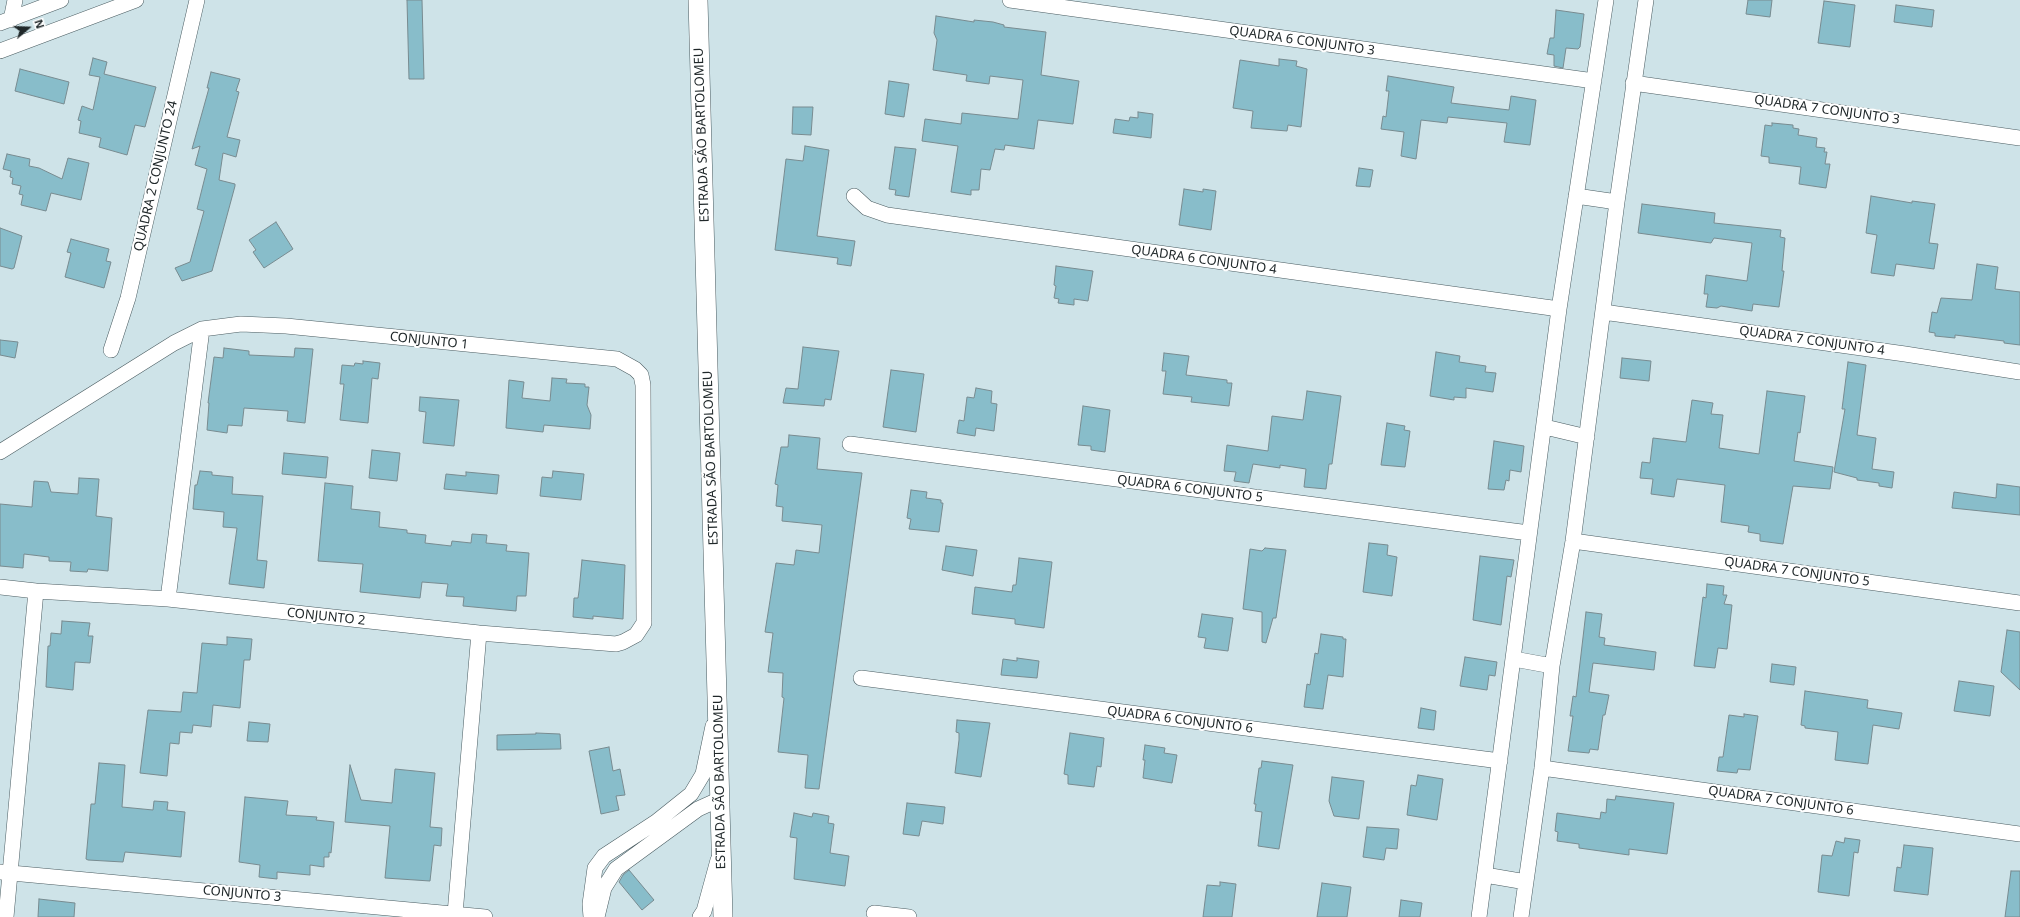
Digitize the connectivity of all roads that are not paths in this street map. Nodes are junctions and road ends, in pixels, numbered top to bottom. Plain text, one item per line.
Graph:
1 (15, 0) edge
2 (62, 0) edge
3 (136, 0) edge
4 (197, 0) edge
5 (698, 0) edge
6 (1010, 0) edge
7 (1606, 0) edge
8 (1646, 0) edge
9 (5, 21) edge
10 (0, 51) edge
11 (1594, 81) junction
12 (1633, 83) junction
13 (2020, 138) edge
14 (854, 196) dead end
15 (1576, 196) junction
16 (1617, 202) junction
17 (1559, 309) junction
18 (1603, 312) junction
19 (202, 329) junction
20 (111, 350) dead end
21 (2020, 372) edge
22 (1545, 427) junction
23 (1587, 437) junction
24 (850, 444) dead end
25 (0, 452) edge
26 (1529, 533) junction
27 (1573, 541) junction
28 (0, 587) edge
29 (36, 591) junction
30 (168, 599) junction
31 (2020, 603) edge
32 (644, 623) joint
33 (479, 633) junction
34 (1514, 659) junction
35 (1552, 666) junction
36 (861, 678) dead end
37 (718, 699) junction
38 (1500, 761) junction
39 (1542, 768) junction
40 (720, 798) junction
41 (2020, 834) edge
42 (722, 845) junction
43 (5, 872) edge
44 (1485, 875) junction
45 (1526, 882) junction
46 (874, 912) dead end
47 (455, 914) junction
48 (6, 917) edge
49 (485, 917) edge
50 (591, 917) edge
51 (598, 917) edge
52 (700, 917) edge
53 (723, 917) edge
54 (909, 917) edge
55 (1479, 917) edge
56 (1522, 917) edge

1 - 9 street
2 - 9 street
3 - 10 street
4 - 20 street, QUADRA 2 CONJUNTO 24
5 - 37 street, ESTRADA SÃO BARTOLOMEU
6 - 11 street, QUADRA 6 CONJUNTO 3
7 - 11 street
8 - 12 street
11 - 15 street
12 - 13 street, QUADRA 7 CONJUNTO 3
12 - 16 street
14 - 17 street, QUADRA 6 CONJUNTO 4
15 - 16 street
15 - 17 street
16 - 18 street
17 - 22 street
18 - 21 street, QUADRA 7 CONJUNTO 4
18 - 23 street
19 - 25 street, CONJUNTO 1
19 - 30 street
19 - 32 street, CONJUNTO 1
22 - 23 street
22 - 26 street
23 - 27 street
24 - 26 street, QUADRA 6 CONJUNTO 5
26 - 34 street
27 - 31 street, QUADRA 7 CONJUNTO 5
27 - 35 street
28 - 29 street, CONJUNTO 2
29 - 30 street, CONJUNTO 2
29 - 43 street
30 - 33 street, CONJUNTO 2
32 - 33 street, CONJUNTO 2
33 - 47 street
34 - 35 street
34 - 38 street
35 - 39 street
36 - 38 street, QUADRA 6 CONJUNTO 6
37 - 40 street, ESTRADA SÃO BARTOLOMEU
37 - 50 street
38 - 44 street
39 - 41 street, QUADRA 7 CONJUNTO 6
39 - 45 street
40 - 42 street, ESTRADA SÃO BARTOLOMEU
40 - 51 street
42 - 52 street
42 - 53 street, ESTRADA SÃO BARTOLOMEU
43 - 47 street, CONJUNTO 3
43 - 48 street
44 - 45 street
44 - 55 street
45 - 56 street
46 - 54 street
47 - 49 street, CONJUNTO 3

